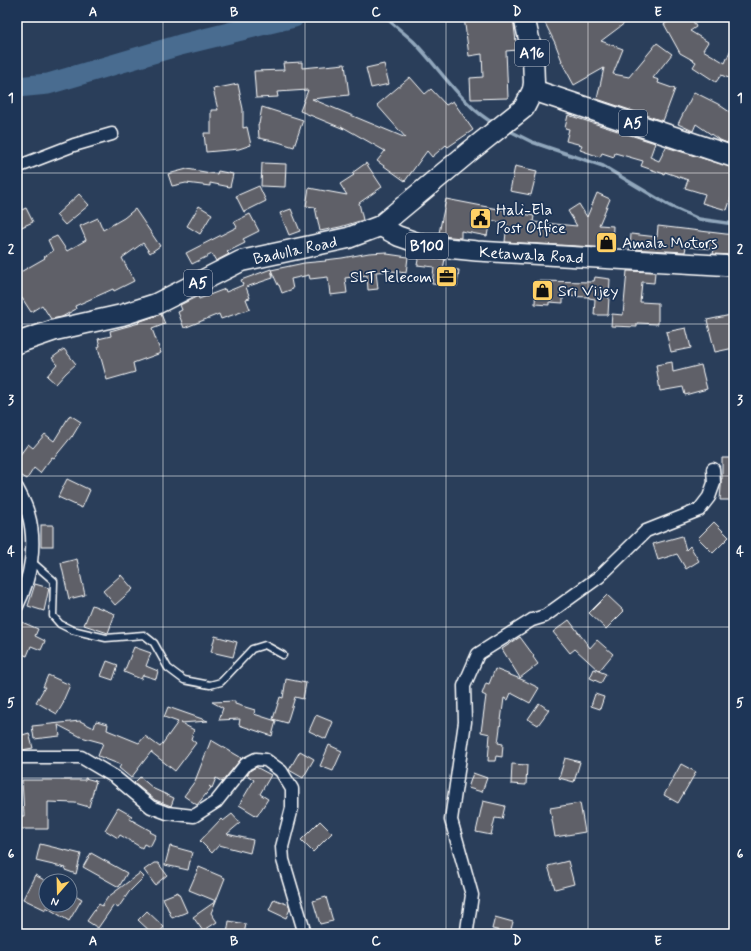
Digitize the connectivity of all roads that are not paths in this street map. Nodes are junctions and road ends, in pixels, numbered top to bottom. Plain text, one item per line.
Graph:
1 (524, 17) edge
2 (533, 90) junction
3 (112, 134) dead end
4 (734, 157) edge
5 (17, 167) edge
6 (380, 226) junction
7 (734, 266) edge
8 (17, 343) edge
9 (713, 469) dead end
10 (17, 488) edge
11 (31, 561) junction
12 (17, 606) edge
13 (283, 655) dead end
14 (17, 757) edge
15 (305, 934) edge
16 (465, 934) edge

1 - 2 highway, A16
2 - 4 highway, A5
2 - 6 highway, Badulla Road / A5
3 - 5 street
6 - 7 main road, Ketawala Road / B100
6 - 8 highway, Badulla Road / A5
9 - 16 street
10 - 11 street
11 - 12 street
11 - 13 lane
14 - 15 street

